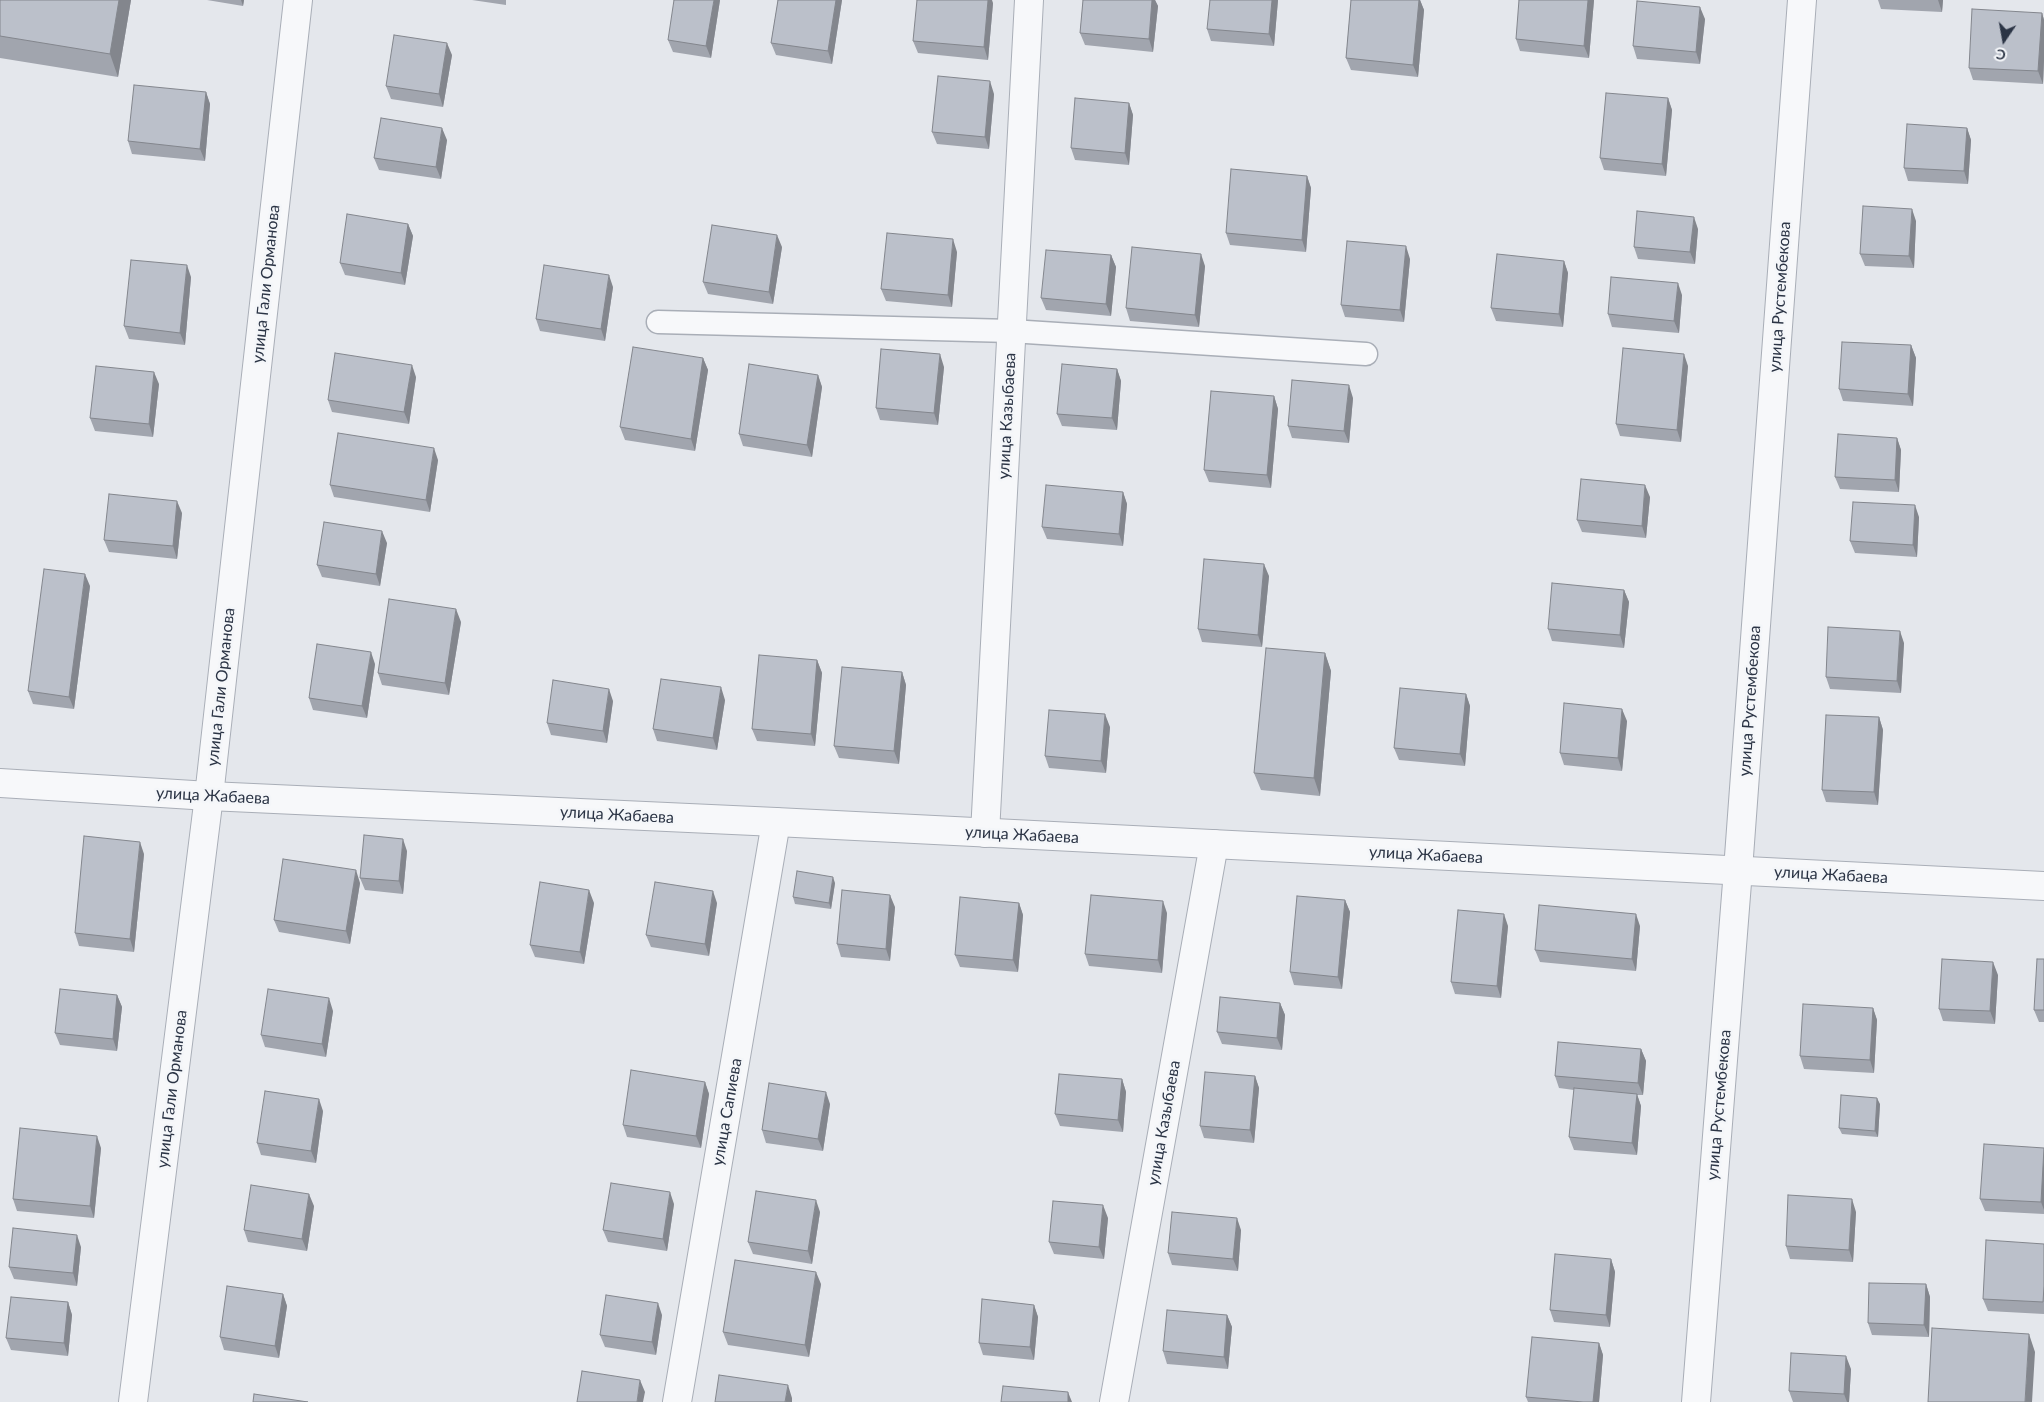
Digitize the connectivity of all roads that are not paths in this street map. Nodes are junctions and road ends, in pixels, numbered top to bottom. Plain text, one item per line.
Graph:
1 (298, 0) edge
2 (1029, 0) edge
3 (1802, 0) edge
4 (658, 322) dead end
5 (1011, 331) junction
6 (1366, 354) dead end
7 (0, 783) edge
8 (209, 796) junction
9 (776, 822) junction
10 (986, 833) junction
11 (1214, 844) junction
12 (1738, 870) junction
13 (2044, 886) edge
14 (133, 1402) edge
15 (677, 1402) edge
16 (1114, 1402) edge
17 (1696, 1402) edge

1 - 8 street, улица Гали Орманова
2 - 5 street, улица Казыбаева
3 - 12 street, улица Рустембекова
4 - 5 lane
5 - 6 lane
5 - 10 street, улица Казыбаева
7 - 8 street, улица Жабаева
8 - 9 street, улица Жабаева
8 - 14 street, улица Гали Орманова
9 - 10 street, улица Жабаева
9 - 15 street, улица Сапиева
10 - 11 street, улица Жабаева
11 - 12 street, улица Жабаева
11 - 16 street, улица Казыбаева
12 - 13 street, улица Жабаева
12 - 17 street, улица Рустембекова

